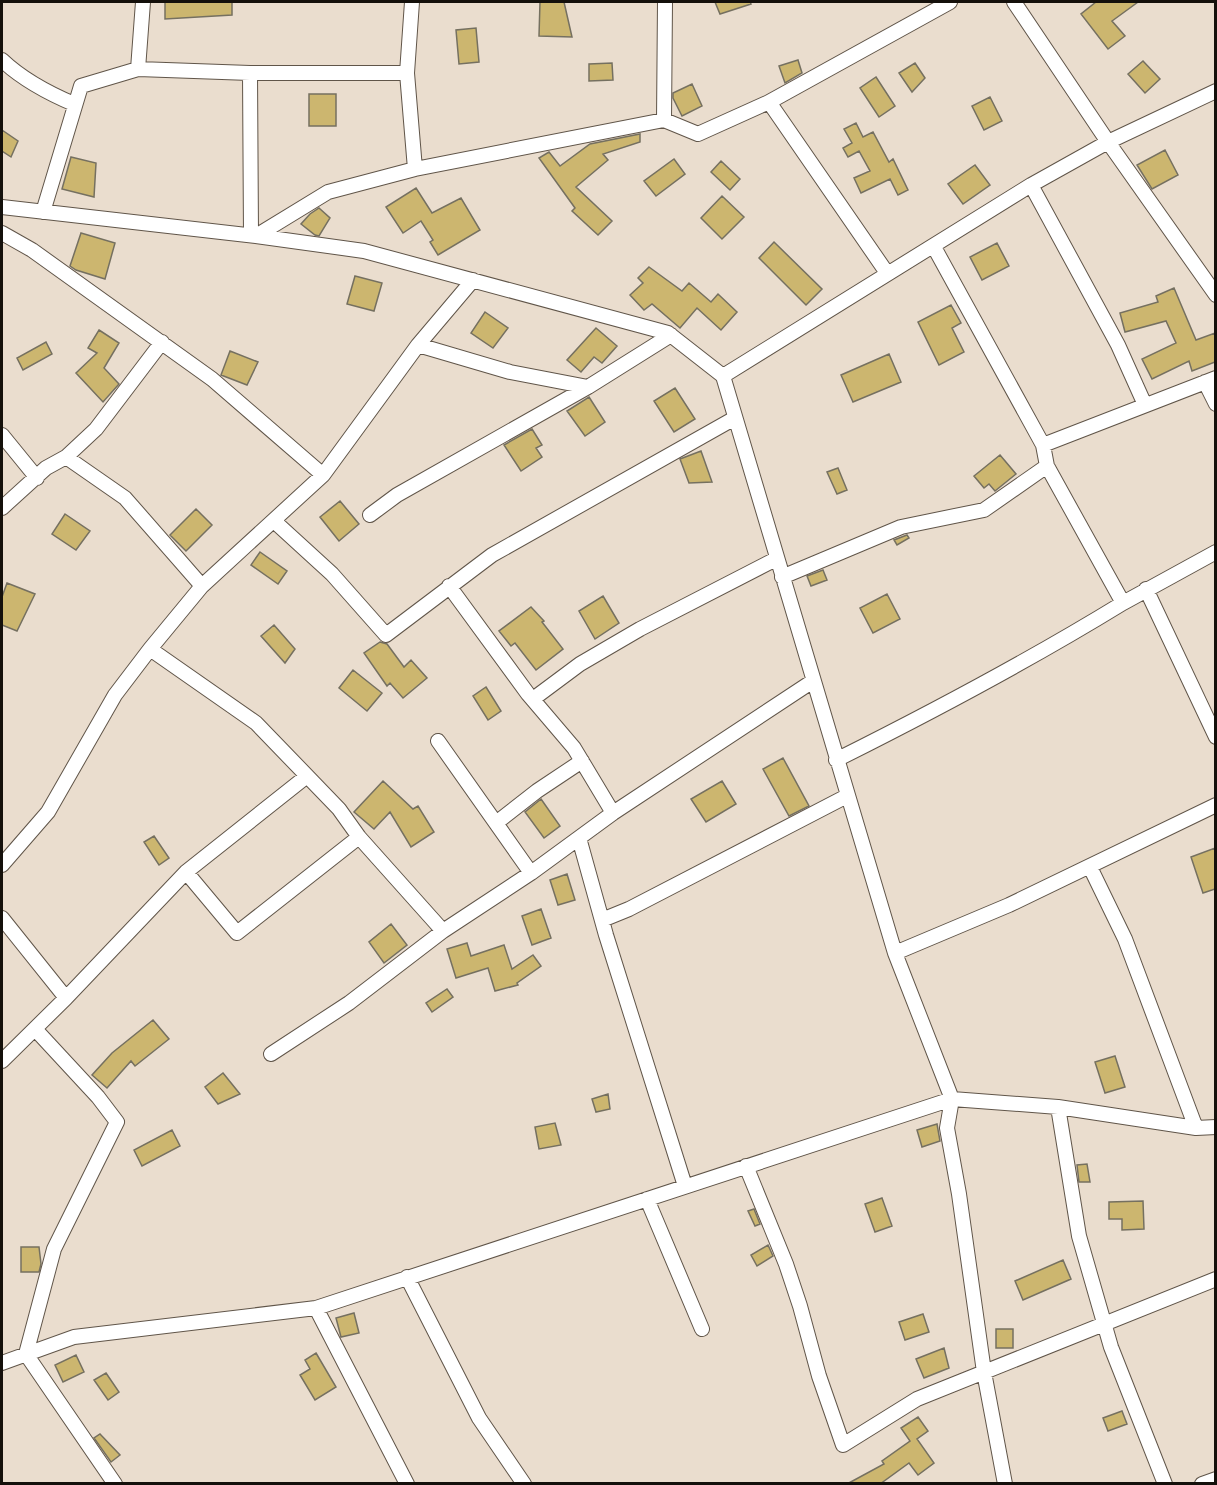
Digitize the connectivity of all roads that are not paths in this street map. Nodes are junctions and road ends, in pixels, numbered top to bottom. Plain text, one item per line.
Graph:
1 (143, 2) edge
2 (412, 2) edge
3 (665, 2) edge
4 (950, 2) edge
5 (1014, 2) edge
6 (2, 60) edge
7 (138, 69) junction
8 (250, 73) junction
9 (407, 73) junction
10 (1215, 91) edge
11 (769, 102) junction
12 (74, 104) junction
13 (664, 120) junction
14 (1108, 142) junction
15 (415, 169) junction
16 (1031, 185) junction
17 (2, 207) edge
18 (44, 212) junction
19 (2, 233) edge
20 (254, 235) junction
21 (934, 247) junction
22 (886, 273) junction
23 (473, 280) junction
24 (1215, 296) edge
25 (671, 335) junction
26 (162, 342) junction
27 (418, 345) junction
28 (723, 376) junction
29 (1210, 380) edge
30 (588, 387) junction
31 (1215, 404) edge
32 (1145, 405) junction
33 (735, 418) junction
34 (2, 435) edge
35 (1043, 445) junction
36 (66, 457) junction
37 (1047, 466) junction
38 (323, 475) junction
39 (37, 478) junction
40 (2, 508) edge
41 (370, 515) dead end
42 (274, 521) junction
43 (1215, 552) edge
44 (776, 558) junction
45 (782, 577) junction
46 (202, 586) junction
47 (449, 586) junction
48 (1146, 589) junction
49 (1123, 603) junction
50 (150, 649) junction
51 (813, 681) junction
52 (533, 699) junction
53 (1215, 736) edge
54 (438, 741) dead end
55 (836, 760) junction
56 (582, 761) junction
57 (307, 776) junction
58 (847, 796) junction
59 (1215, 806) edge
60 (613, 813) junction
61 (496, 823) junction
62 (359, 837) junction
63 (579, 838) junction
64 (2, 865) edge
65 (1090, 867) junction
66 (186, 872) junction
67 (531, 873) junction
68 (2, 918) edge
69 (602, 920) junction
70 (444, 931) junction
71 (895, 953) junction
72 (66, 998) junction
73 (35, 1029) junction
74 (271, 1054) dead end
75 (2, 1061) edge
76 (952, 1099) junction
77 (1058, 1107) junction
78 (1215, 1127) edge
79 (1196, 1128) junction
80 (746, 1166) junction
81 (685, 1186) junction
82 (647, 1199) junction
83 (407, 1277) junction
84 (1215, 1279) edge
85 (316, 1308) junction
86 (1104, 1324) junction
87 (702, 1329) dead end
88 (26, 1354) junction
89 (2, 1363) edge
90 (984, 1372) junction
91 (1215, 1479) edge
92 (115, 1484) edge
93 (407, 1484) edge
94 (524, 1484) edge
95 (1005, 1484) edge
96 (1165, 1484) edge
97 (1202, 1484) edge

1 - 7 street
2 - 9 street
3 - 13 street
4 - 11 street
5 - 14 street
6 - 12 street
7 - 8 street
7 - 12 street
8 - 9 street
8 - 20 street
9 - 15 street
10 - 14 street
11 - 13 street
11 - 22 street
12 - 18 street
13 - 15 street
14 - 16 street
14 - 24 street
15 - 20 street
16 - 21 street
16 - 32 street
17 - 18 street
18 - 20 street
19 - 26 street
20 - 23 street
21 - 22 street
21 - 35 street
22 - 28 street
23 - 25 street
23 - 27 street
25 - 28 street
25 - 30 street
26 - 36 street
26 - 38 street
27 - 30 street
27 - 38 street
28 - 33 street
29 - 31 street
29 - 32 street
30 - 41 street
32 - 35 street
33 - 44 street
33 - 47 street
34 - 39 street
35 - 37 street
36 - 39 street
36 - 46 street
37 - 45 street
37 - 49 street
38 - 42 street
39 - 40 street
42 - 46 street
42 - 47 street
43 - 48 street
44 - 45 street
44 - 52 street
45 - 51 street
46 - 50 street
47 - 52 street
48 - 49 street
48 - 53 street
49 - 55 street
50 - 57 street
50 - 64 street
51 - 55 street
51 - 60 street
52 - 56 street
54 - 61 street
55 - 58 street
56 - 60 street
56 - 61 street
57 - 62 street
57 - 66 street
58 - 69 street
58 - 71 street
59 - 65 street
60 - 63 street
61 - 67 street
62 - 66 street
62 - 70 street
63 - 67 street
63 - 69 street
65 - 71 street
65 - 79 street
66 - 72 street
67 - 70 street
68 - 72 street
69 - 81 street
70 - 74 street
71 - 76 street
72 - 73 street
73 - 75 street
73 - 88 street
76 - 77 street
76 - 80 street
76 - 90 street
77 - 79 street
77 - 86 street
78 - 79 street
80 - 81 street
80 - 90 street
81 - 82 street
82 - 83 street
82 - 87 street
83 - 85 street
83 - 94 street
84 - 86 street
85 - 88 street
85 - 93 street
86 - 90 street
86 - 96 street
88 - 89 street
88 - 92 street
90 - 95 street
91 - 97 street

